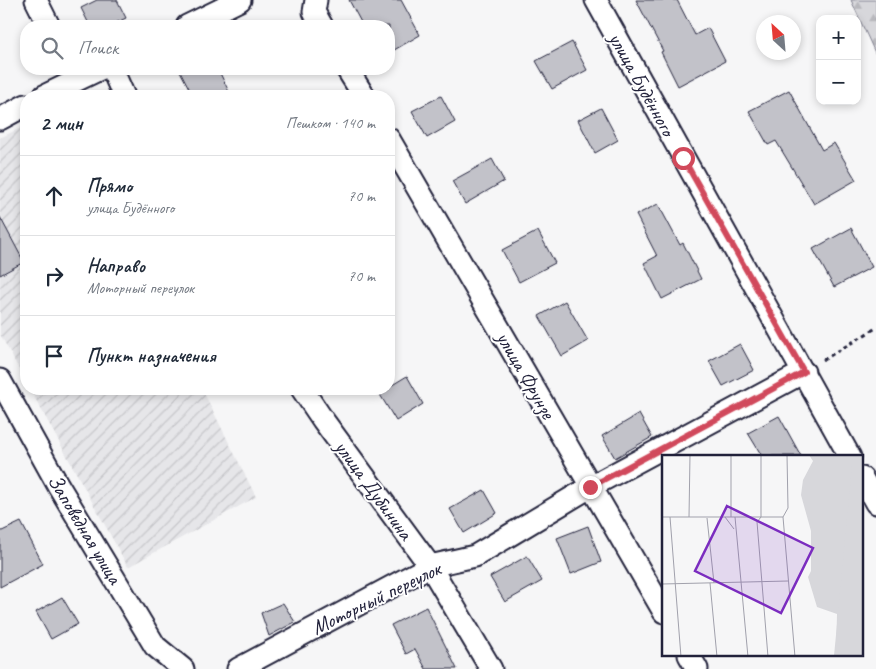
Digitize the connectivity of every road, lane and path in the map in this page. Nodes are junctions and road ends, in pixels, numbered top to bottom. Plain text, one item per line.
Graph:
1 (36, 0) edge
2 (240, 0) edge
3 (316, 0) edge
4 (596, 0) edge
5 (46, 20) edge
6 (198, 20) edge
7 (319, 20) edge
8 (72, 75) edge
9 (115, 75) edge
10 (351, 75) edge
11 (52, 90) edge
12 (121, 90) edge
13 (360, 90) edge
14 (20, 108) edge
15 (0, 119) edge
16 (395, 148) edge
17 (876, 328) edge
18 (804, 372) junction
19 (0, 380) edge
20 (306, 395) edge
21 (849, 455) edge
22 (864, 482) edge
23 (590, 487) junction
24 (876, 503) edge
25 (430, 566) junction
26 (662, 609) edge
27 (690, 656) edge
28 (183, 669) edge
29 (238, 669) edge
30 (491, 669) edge
31 (697, 669) edge

1 - 5 street
2 - 6 street
3 - 7 street
4 - 18 street, улица Будённого
8 - 11 street
9 - 12 street
10 - 13 street
14 - 15 street
16 - 23 street, улица Фрунзе
17 - 18 path
18 - 21 street, улица Будённого
18 - 23 street, Моторный переулок
19 - 28 street, Заповедная улица
20 - 25 street, улица Дубинина
22 - 24 street
23 - 25 street, Моторный переулок
23 - 26 street, улица Фрунзе
25 - 29 street, Моторный переулок
25 - 30 street, улица Дубинина
27 - 31 street

